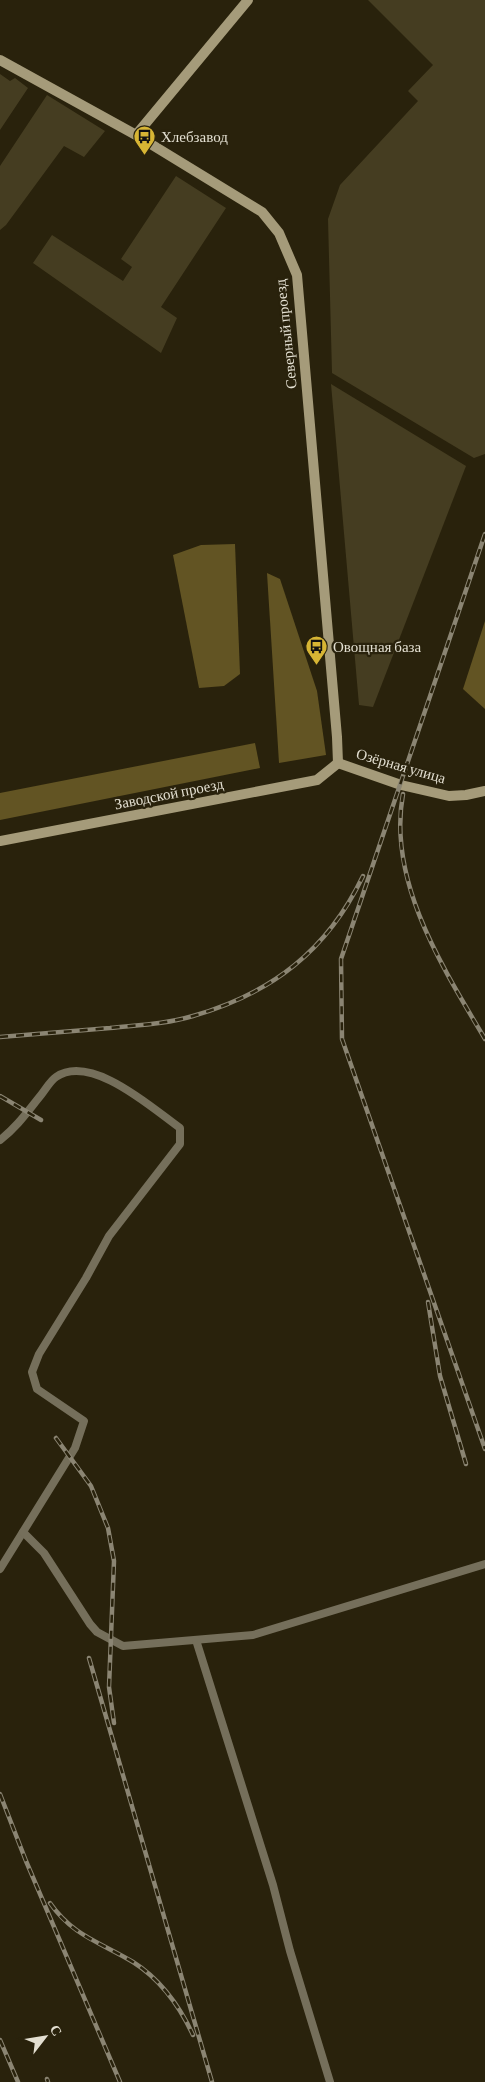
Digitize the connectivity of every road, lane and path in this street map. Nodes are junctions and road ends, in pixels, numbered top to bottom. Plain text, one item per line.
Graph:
1 (248, 0) edge
2 (0, 60) edge
3 (136, 135) junction
4 (338, 763) junction
5 (485, 791) edge
6 (0, 841) edge
7 (0, 1140) edge
8 (23, 1532) junction
9 (485, 1564) edge
10 (0, 1569) edge
11 (196, 1640) junction
12 (330, 2082) edge

1 - 3 street
2 - 3 street, Северный проезд
3 - 4 street, Северный проезд
4 - 5 street, Озёрная улица
4 - 6 street, Заводской проезд
7 - 8 street
8 - 10 street
8 - 11 street
9 - 11 street
11 - 12 street

